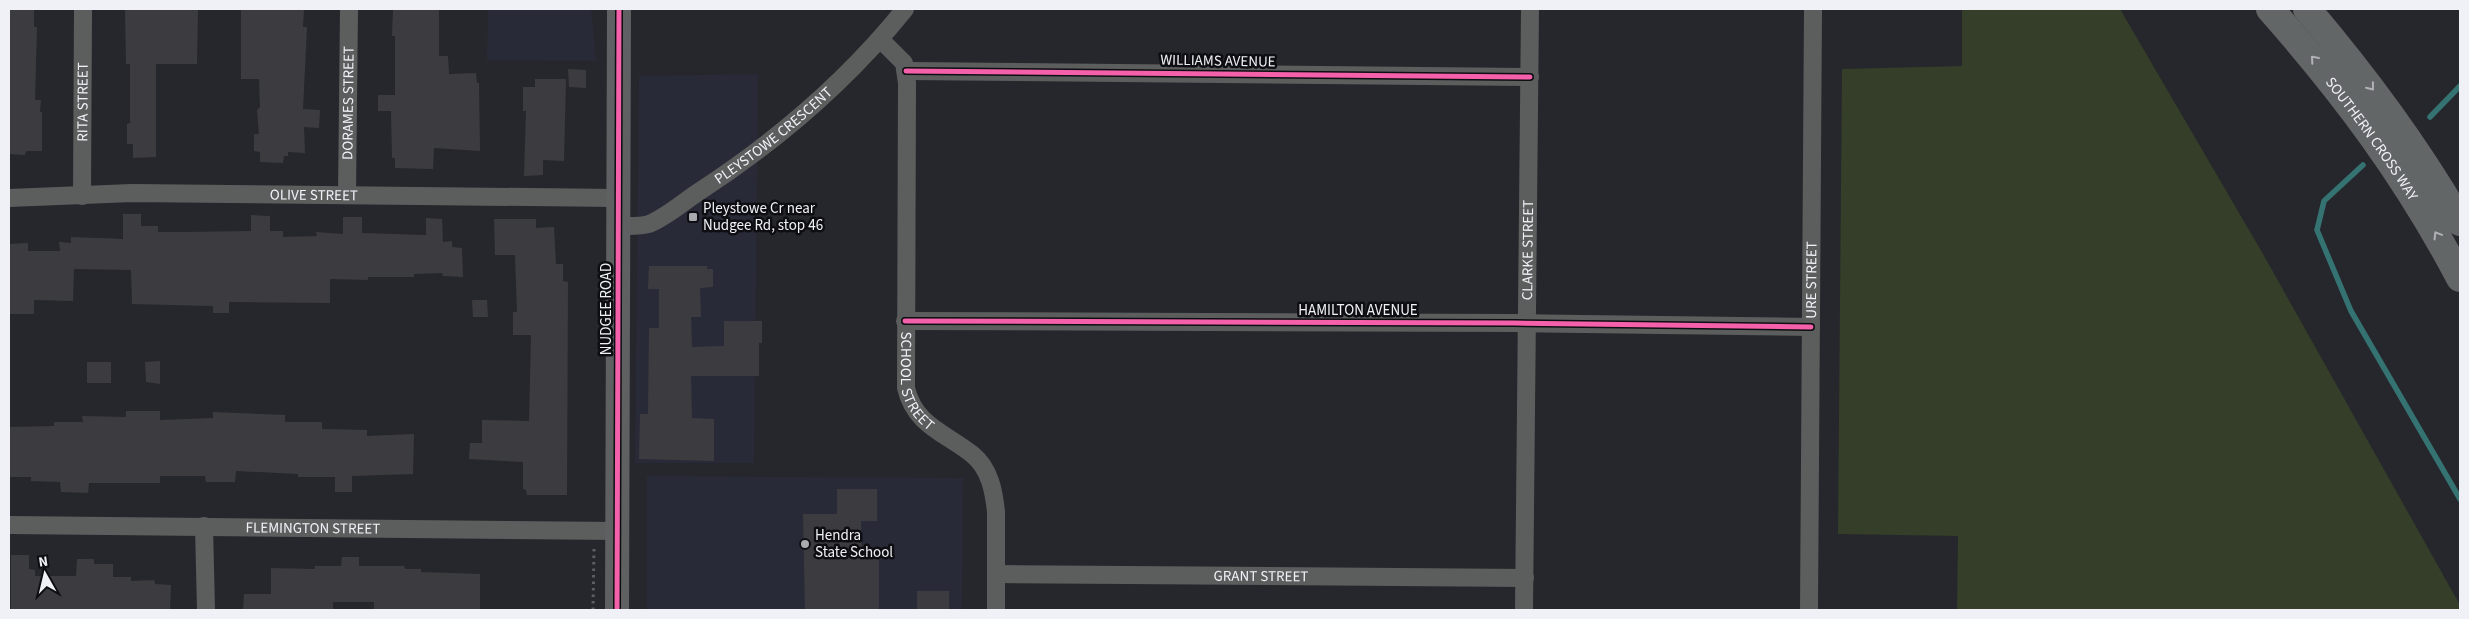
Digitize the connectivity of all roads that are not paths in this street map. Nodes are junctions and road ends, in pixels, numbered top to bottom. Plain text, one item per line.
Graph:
1 (83, 9) edge
2 (349, 9) edge
3 (619, 9) edge
4 (905, 9) edge
5 (1530, 9) edge
6 (1813, 9) edge
7 (2270, 9) edge
8 (2307, 9) edge
9 (880, 39) junction
10 (906, 71) junction
11 (1530, 77) junction
12 (347, 195) junction
13 (82, 196) junction
14 (9, 198) edge
15 (618, 198) junction
16 (2460, 222) edge
17 (618, 226) junction
18 (2460, 278) edge
19 (905, 321) junction
20 (1528, 324) junction
21 (1811, 327) junction
22 (9, 525) edge
23 (204, 526) junction
24 (618, 531) junction
25 (996, 574) junction
26 (1525, 578) junction
27 (206, 610) edge
28 (617, 610) edge
29 (996, 610) edge
30 (1524, 610) edge
31 (1809, 610) edge

1 - 13 street, RITA STREET
2 - 12 street, DORAMES STREET
3 - 15 main road, NUDGEE ROAD
4 - 9 street, PLEYSTOWE CRESCENT
5 - 11 street, CLARKE STREET
6 - 21 street, URE STREET
18 -> 7 highway, SOUTHERN CROSS WAY
8 -> 16 highway, SOUTHERN CROSS WAY
9 - 10 street
9 - 17 street, PLEYSTOWE CRESCENT
10 - 11 street, WILLIAMS AVENUE
10 - 19 street, SCHOOL STREET
11 - 20 street, CLARKE STREET
12 - 13 street, OLIVE STREET
12 - 15 street, OLIVE STREET
13 - 14 street, OLIVE STREET
15 - 17 main road, NUDGEE ROAD
17 - 24 main road, NUDGEE ROAD
19 - 20 street, HAMILTON AVENUE
19 - 25 street, SCHOOL STREET
20 - 21 street, HAMILTON AVENUE
20 - 26 street, CLARKE STREET
21 - 31 street, URE STREET
22 - 23 street, FLEMINGTON STREET
23 - 24 street, FLEMINGTON STREET
23 - 27 street
24 - 28 main road, NUDGEE ROAD
25 - 26 street, GRANT STREET
25 - 29 street, SCHOOL STREET
26 - 30 street, CLARKE STREET

